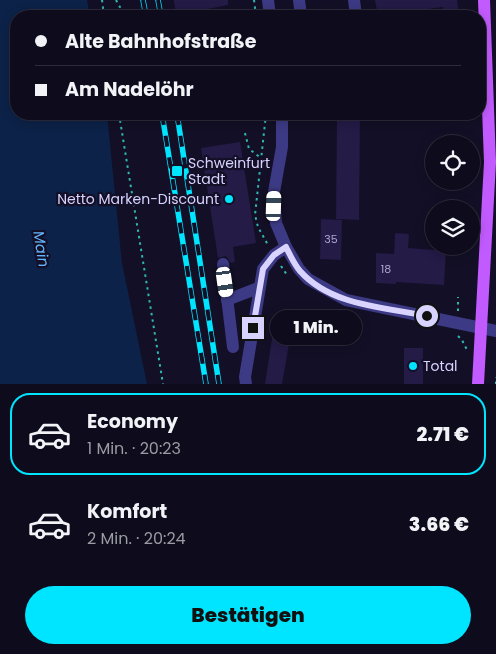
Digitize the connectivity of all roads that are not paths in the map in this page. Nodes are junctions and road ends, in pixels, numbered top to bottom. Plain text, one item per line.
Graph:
1 (486, 12) edge
2 (492, 48) edge
3 (282, 120) edge
4 (286, 247) junction
5 (223, 264) dead end
6 (258, 288) junction
7 (227, 300) junction
8 (481, 328) junction
9 (496, 331) edge
10 (233, 348) dead end
11 (246, 384) edge
12 (478, 384) edge

1 - 2 main road
2 - 8 main road
3 - 4 street
4 - 6 street
4 - 8 street
5 - 7 street
6 - 7 street
6 - 11 street
7 - 10 street
8 - 9 street
8 - 12 main road

